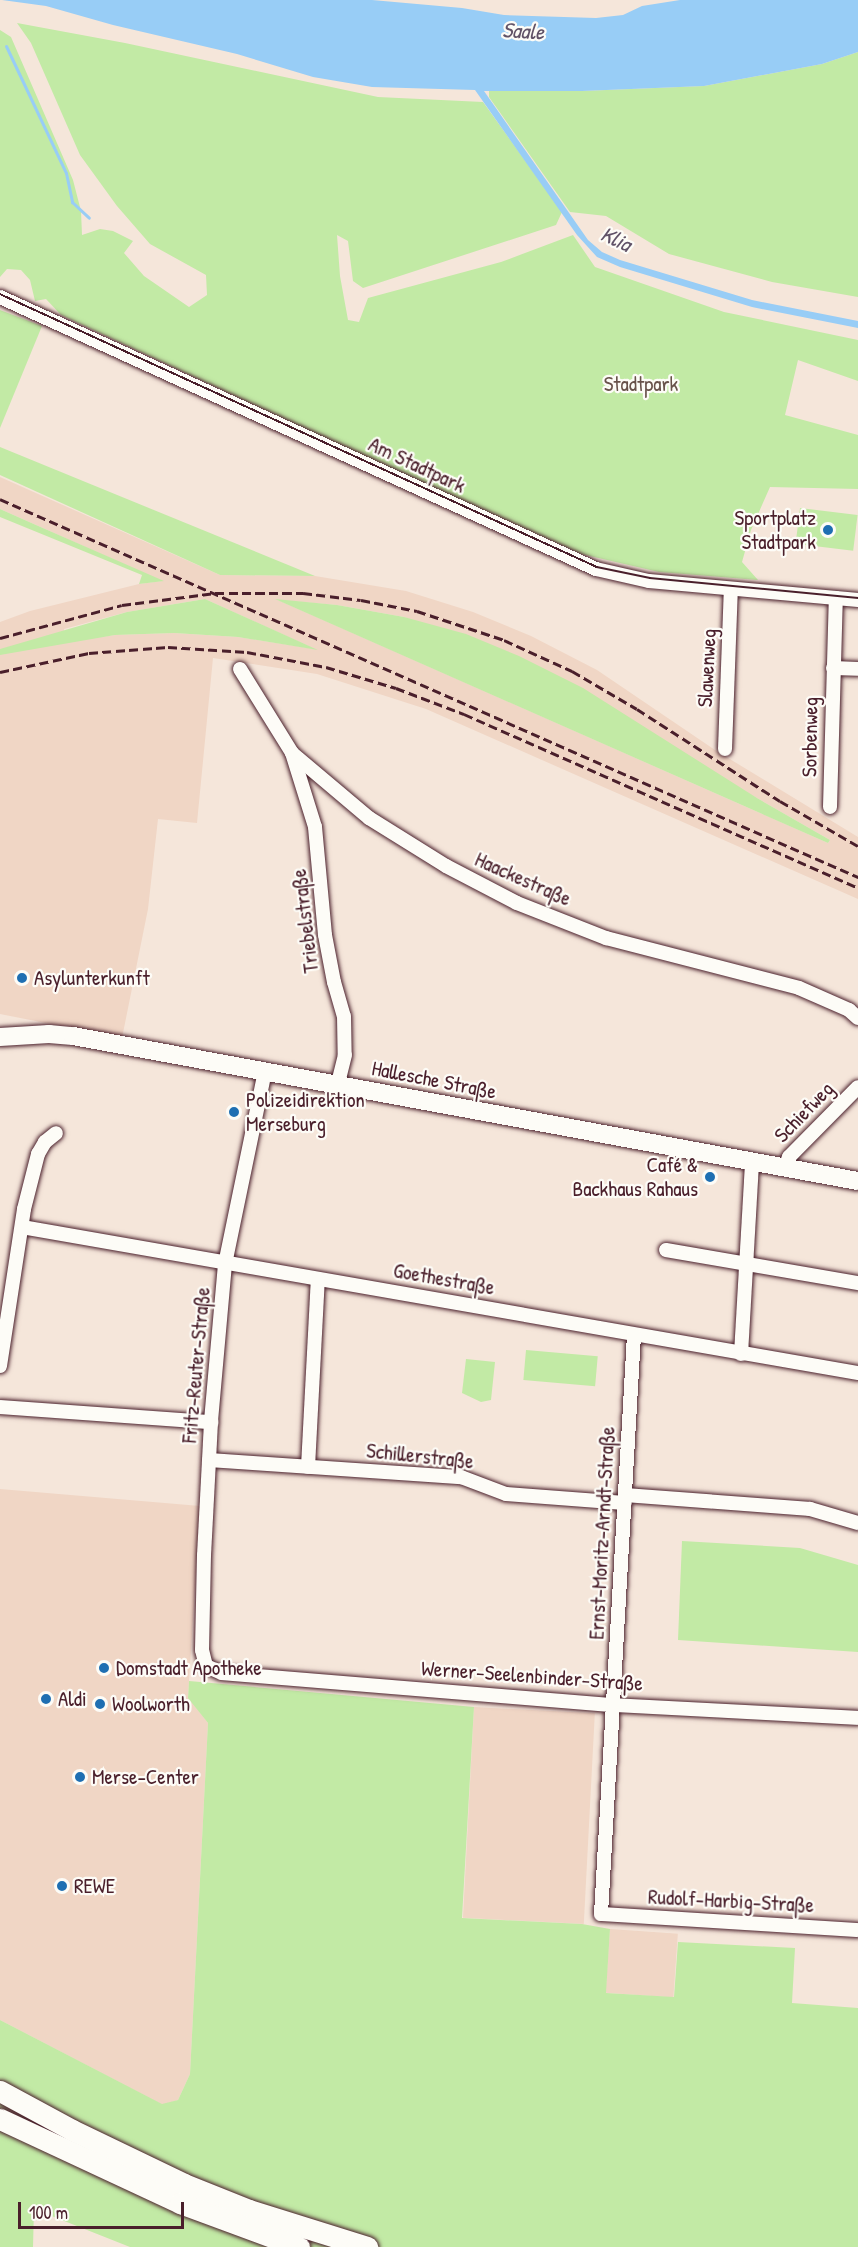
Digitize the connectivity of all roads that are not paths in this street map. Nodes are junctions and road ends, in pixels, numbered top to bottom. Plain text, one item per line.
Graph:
1 (0, 297) edge
2 (731, 589) junction
3 (836, 598) junction
4 (858, 600) edge
5 (833, 668) junction
6 (240, 669) dead end
7 (858, 669) edge
8 (725, 749) dead end
9 (292, 753) junction
10 (830, 807) dead end
11 (858, 1018) edge
12 (0, 1037) edge
13 (265, 1071) junction
14 (338, 1084) junction
15 (858, 1087) edge
16 (56, 1133) dead end
17 (752, 1162) junction
18 (785, 1168) junction
19 (858, 1181) edge
20 (22, 1227) junction
21 (666, 1250) dead end
22 (746, 1262) junction
23 (225, 1264) junction
24 (318, 1279) junction
25 (858, 1283) edge
26 (634, 1335) junction
27 (741, 1354) junction
28 (0, 1366) edge
29 (858, 1373) edge
30 (0, 1407) edge
31 (211, 1422) junction
32 (209, 1460) junction
33 (308, 1467) junction
34 (625, 1499) junction
35 (858, 1523) edge
36 (206, 1665) joint
37 (613, 1705) junction
38 (858, 1718) edge
39 (602, 1914) joint
40 (858, 1930) edge
41 (0, 2091) edge
42 (0, 2119) edge
43 (299, 2247) edge
44 (367, 2247) edge

1 - 2 street, Am Stadtpark
2 - 3 street, Am Stadtpark
2 - 8 street, Slawenweg
3 - 4 street, Am Stadtpark
3 - 5 street, Sorbenweg
5 - 7 street, Sorbenweg
5 - 10 street, Sorbenweg
6 - 9 street, Haackestraße
9 - 11 street, Haackestraße
9 - 14 street, Triebelstraße
12 - 13 main road, Hallesche Straße
13 - 14 main road, Hallesche Straße
13 - 23 street, Fritz-Reuter-Straße
14 - 17 main road, Hallesche Straße
15 - 18 street, Schiefweg
16 - 20 street
17 - 18 main road, Hallesche Straße
17 - 22 street
18 - 19 main road, Hallesche Straße
20 - 23 street, Goethestraße
20 - 28 street
21 - 22 street
22 - 25 street
22 - 27 street
23 - 24 street, Goethestraße
23 - 31 street, Fritz-Reuter-Straße
24 - 26 street, Goethestraße
24 - 33 street
26 - 27 street, Goethestraße
26 - 34 street, Ernst-Moritz-Arndt-Straße
27 - 29 street, Goethestraße
30 - 31 street
31 - 32 street, Fritz-Reuter-Straße
32 - 33 street, Schillerstraße
32 - 36 street, Fritz-Reuter-Straße
33 - 34 street, Schillerstraße
34 - 35 street, Schillerstraße
34 - 37 street, Ernst-Moritz-Arndt-Straße
36 - 37 street, Werner-Seelenbinder-Straße
37 - 38 street, Werner-Seelenbinder-Straße
37 - 39 street, Ernst-Moritz-Arndt-Straße
39 - 40 street, Rudolf-Harbig-Straße
41 - 44 main road
42 - 43 main road

